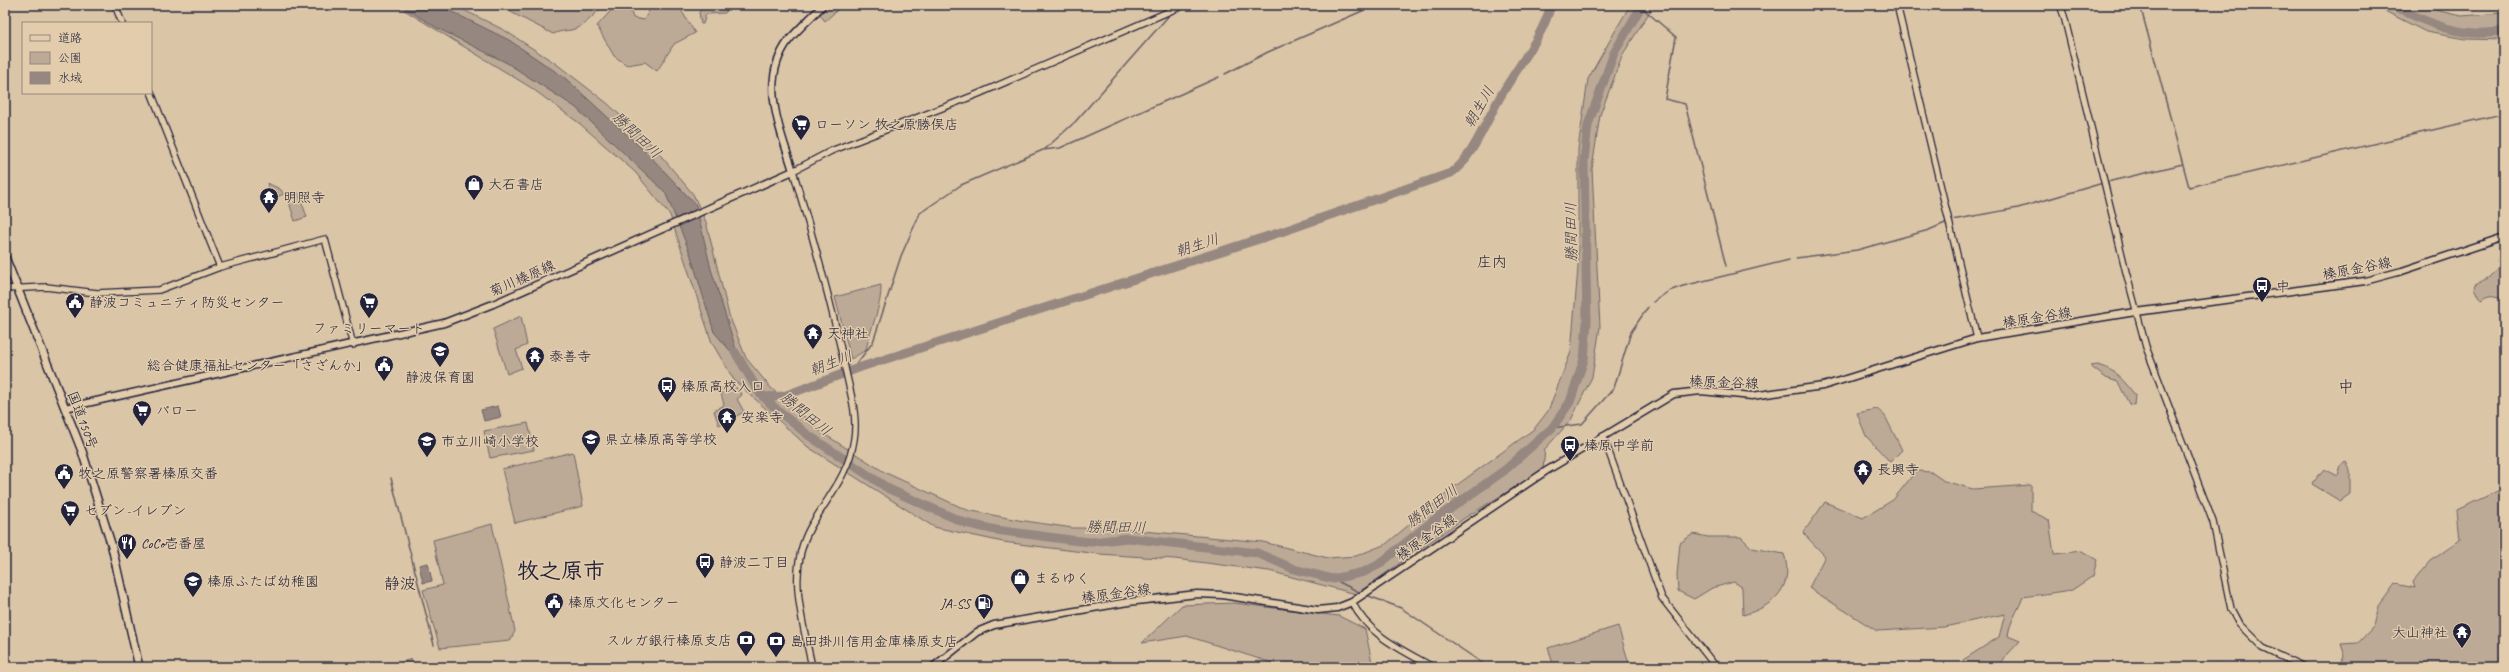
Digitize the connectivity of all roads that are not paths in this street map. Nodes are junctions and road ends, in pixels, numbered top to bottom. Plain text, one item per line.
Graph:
1 (115, 5) edge
2 (823, 5) edge
3 (1897, 5) edge
4 (2060, 5) edge
5 (1182, 6) edge
6 (122, 22) edge
7 (152, 94) edge
8 (793, 172) junction
9 (2504, 237) edge
10 (5, 257) edge
11 (220, 267) junction
12 (17, 287) junction
13 (5, 289) edge
14 (2137, 313) junction
15 (1977, 338) junction
16 (353, 345) junction
17 (65, 408) junction
18 (1603, 436) junction
19 (1352, 602) junction
20 (139, 667) edge
21 (812, 667) edge
22 (934, 667) edge
23 (1433, 667) edge
24 (1716, 667) edge
25 (2304, 667) edge

1 - 6 street
2 - 8 main road
3 - 15 street
4 - 14 street
5 - 8 street
7 - 11 street
8 - 16 main road, 菊川榛原線
8 - 21 street
9 - 14 main road, 榛原金谷線
10 - 12 highway, 国道150号
11 - 12 street
11 - 16 street
12 - 13 street
12 - 17 highway, 国道150号
14 - 15 main road, 榛原金谷線
14 - 25 street
15 - 18 main road, 榛原金谷線
16 - 17 main road, 菊川榛原線
17 - 20 highway, 国道150号
18 - 19 main road, 榛原金谷線
18 - 24 street
19 - 22 main road, 榛原金谷線
19 - 23 street

